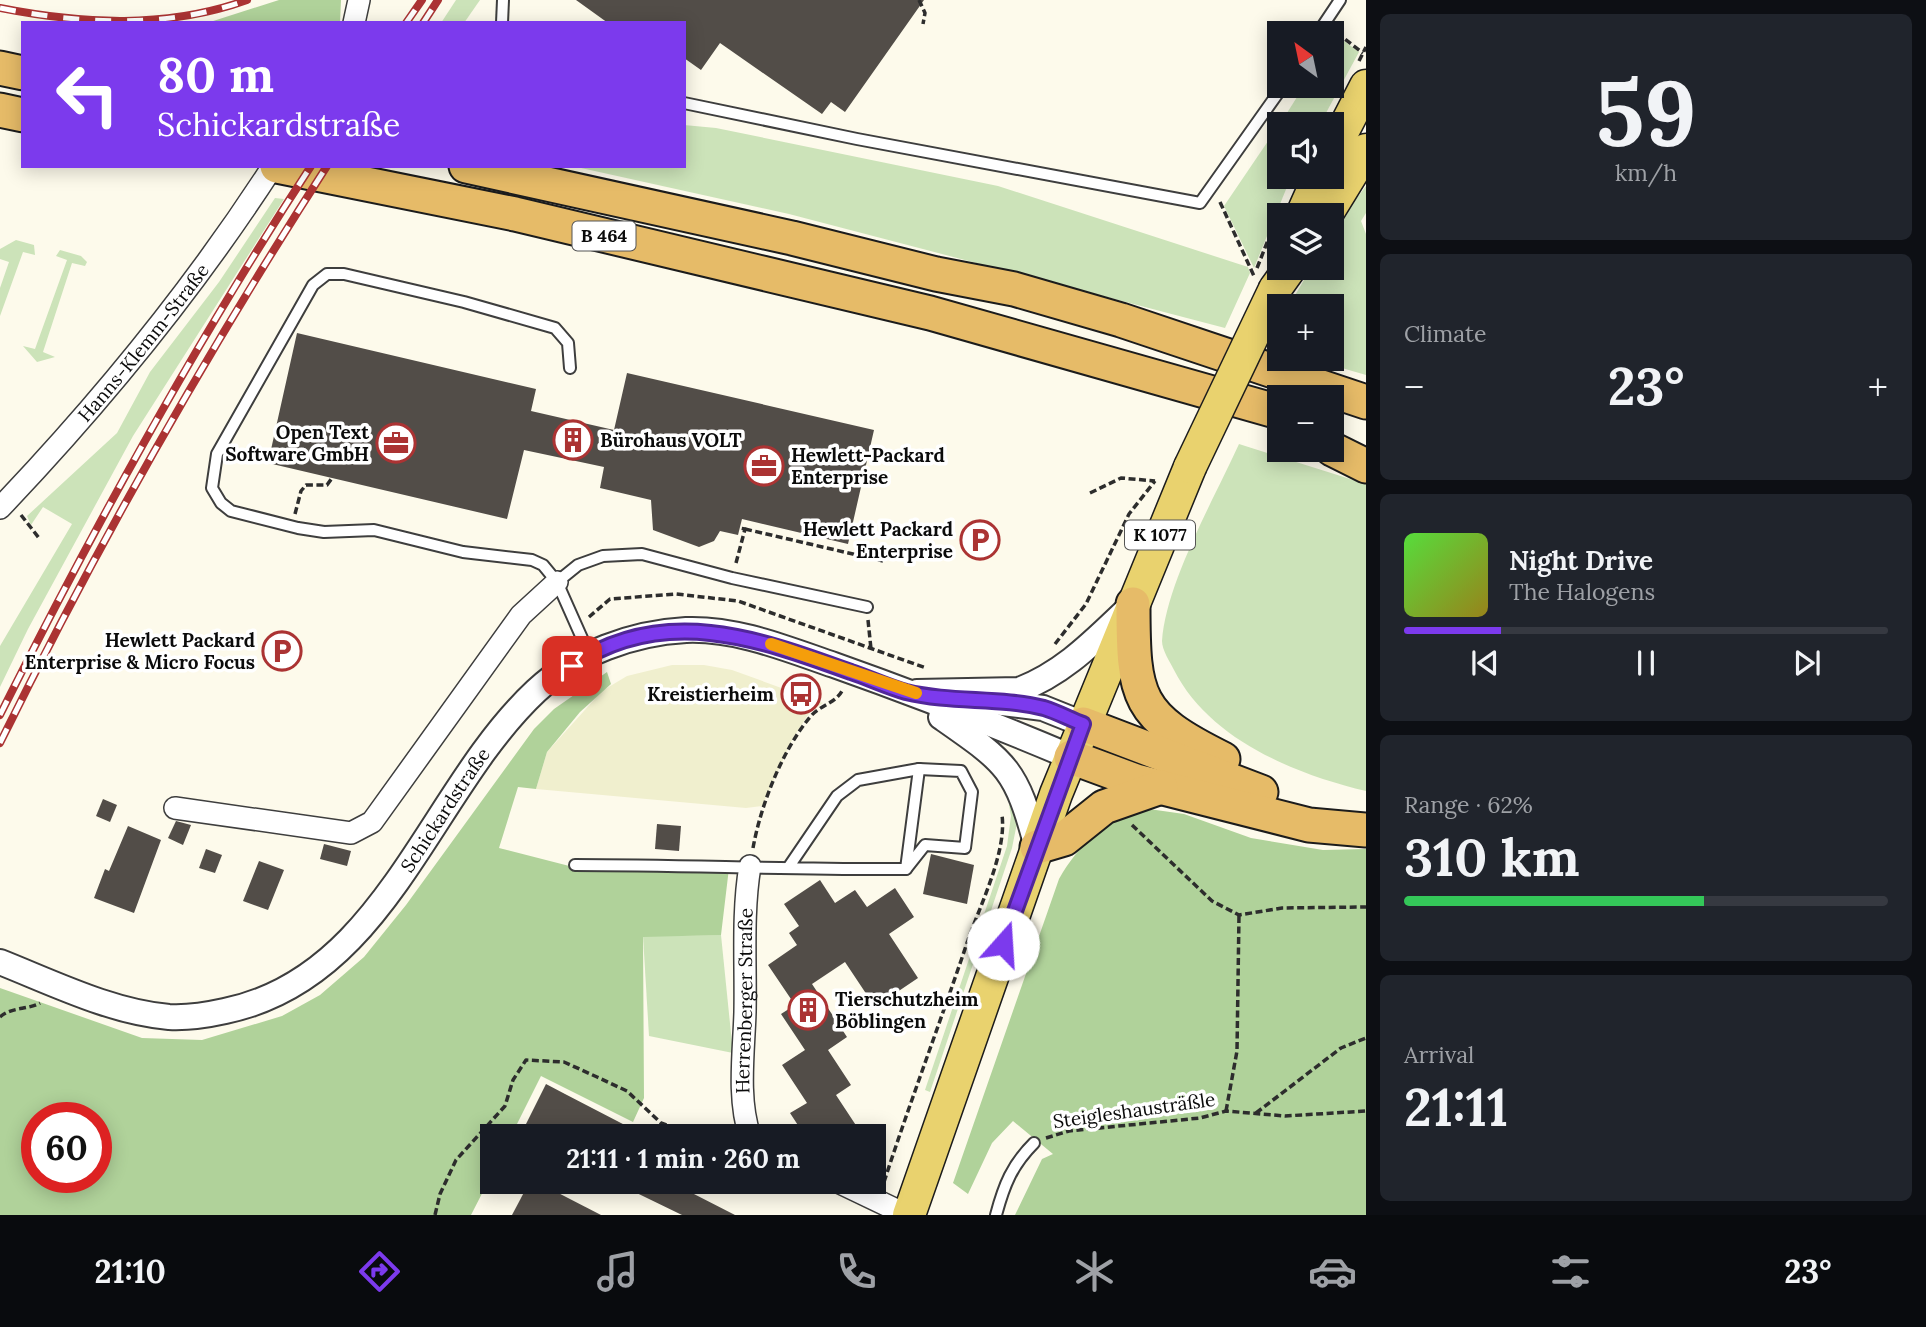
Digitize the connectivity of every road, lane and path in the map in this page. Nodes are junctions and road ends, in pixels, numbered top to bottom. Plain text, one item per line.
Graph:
1 (359, 0) edge
2 (503, 0) edge
3 (919, 0) edge
4 (1340, 0) edge
5 (354, 21) edge
6 (502, 21) edge
7 (1326, 21) edge
8 (923, 24) dead end
9 (1344, 39) edge
10 (1363, 53) dead end
11 (0, 68) edge
12 (21, 73) edge
13 (1366, 86) edge
14 (1274, 98) edge
15 (686, 103) edge
16 (0, 110) edge
17 (21, 115) edge
18 (1344, 129) edge
19 (1366, 150) edge
20 (475, 168) edge
21 (269, 174) edge
22 (1212, 186) junction
23 (1310, 189) edge
24 (1299, 203) edge
25 (1333, 203) edge
26 (1267, 270) edge
27 (1269, 280) edge
28 (570, 369) dead end
29 (1366, 384) edge
30 (1316, 385) joint
31 (1192, 389) junction
32 (1344, 395) edge
33 (1366, 402) edge
34 (1267, 409) edge
35 (1267, 420) edge
36 (1344, 434) edge
37 (1366, 442) edge
38 (1344, 455) edge
39 (1366, 466) edge
40 (1176, 468) junction
41 (332, 478) dead end
42 (1155, 481) junction
43 (1090, 493) dead end
44 (0, 508) edge
45 (292, 526) junction
46 (883, 561) dead end
47 (732, 578) junction
48 (557, 582) junction
49 (1133, 604) junction
50 (867, 607) joint
51 (871, 649) dead end
52 (589, 654) junction
53 (851, 671) junction
54 (1051, 677) junction
55 (906, 692) junction
56 (1083, 724) junction
57 (1071, 757) junction
58 (919, 769) junction
59 (1012, 773) junction
60 (1161, 788) junction
61 (1297, 804) junction
62 (1104, 807) junction
63 (174, 808) dead end
64 (1366, 815) edge
65 (1366, 830) edge
66 (1037, 847) junction
67 (575, 865) dead end
68 (750, 866) junction
69 (788, 868) junction
70 (906, 869) junction
71 (1366, 907) edge
72 (1239, 915) junction
73 (0, 962) edge
74 (55, 984) junction
75 (0, 1017) edge
76 (1366, 1038) edge
77 (1226, 1111) junction
78 (1366, 1111) edge
79 (1255, 1114) junction
80 (489, 1124) edge
81 (664, 1124) edge
82 (748, 1124) edge
83 (480, 1134) edge
84 (1034, 1143) joint
85 (886, 1175) edge
86 (864, 1194) edge
87 (435, 1215) edge
88 (908, 1215) edge
89 (996, 1215) edge

1 - 5 street
2 - 6 lane
3 - 8 path
4 - 7 lane
9 - 10 path
11 - 12 highway
13 - 18 main road
14 - 22 lane
15 - 22 lane
16 - 17 highway
19 - 25 main road
20 - 30 highway, B 464
21 - 31 highway, B 464
21 - 44 street, Hanns-Klemm-Straße
22 - 26 path
23 - 24 main road
27 - 40 main road, K 1077, bridge
28 - 45 lane
29 - 30 highway
31 - 34 highway, B 464
31 - 35 highway, B 464
32 - 33 highway, B 464
36 - 37 highway
38 - 39 highway
40 - 42 path
40 - 49 main road, K 1077
41 - 45 path
42 - 43 path
42 - 54 path
45 - 48 lane
46 - 47 path
47 - 48 lane
47 - 50 lane
48 - 52 lane
48 - 63 street
49 - 54 street
49 - 56 main road, K 1077
49 - 61 highway
50 - 51 path
52 - 53 street, Schickardstraße
52 - 74 street, Schickardstraße
53 - 55 street, Schickardstraße
53 - 68 path
54 - 55 street
55 - 56 street, Schickardstraße
55 - 57 street, Schickardstraße
55 - 59 street
56 - 57 main road, K 1077
56 - 61 highway
57 - 60 highway
57 - 66 main road, K 1077
58 - 69 lane
58 - 70 lane
58 - 70 lane
59 - 66 street
59 - 85 path
60 - 62 highway
60 - 65 highway
61 - 64 highway
62 - 66 highway
62 - 72 path
66 - 88 main road, K 1077
67 - 68 lane
68 - 69 lane
68 - 82 street, Herrenberger Straße
69 - 70 lane
71 - 72 path
72 - 77 path
73 - 74 street, Schickardstraße
74 - 75 path
76 - 79 path
77 - 79 path, Steigleshausträßle
77 - 84 path, Steigleshausträßle
78 - 79 path, Steigleshausträßle
80 - 81 path
83 - 87 path
84 - 89 lane
86 - 88 street

